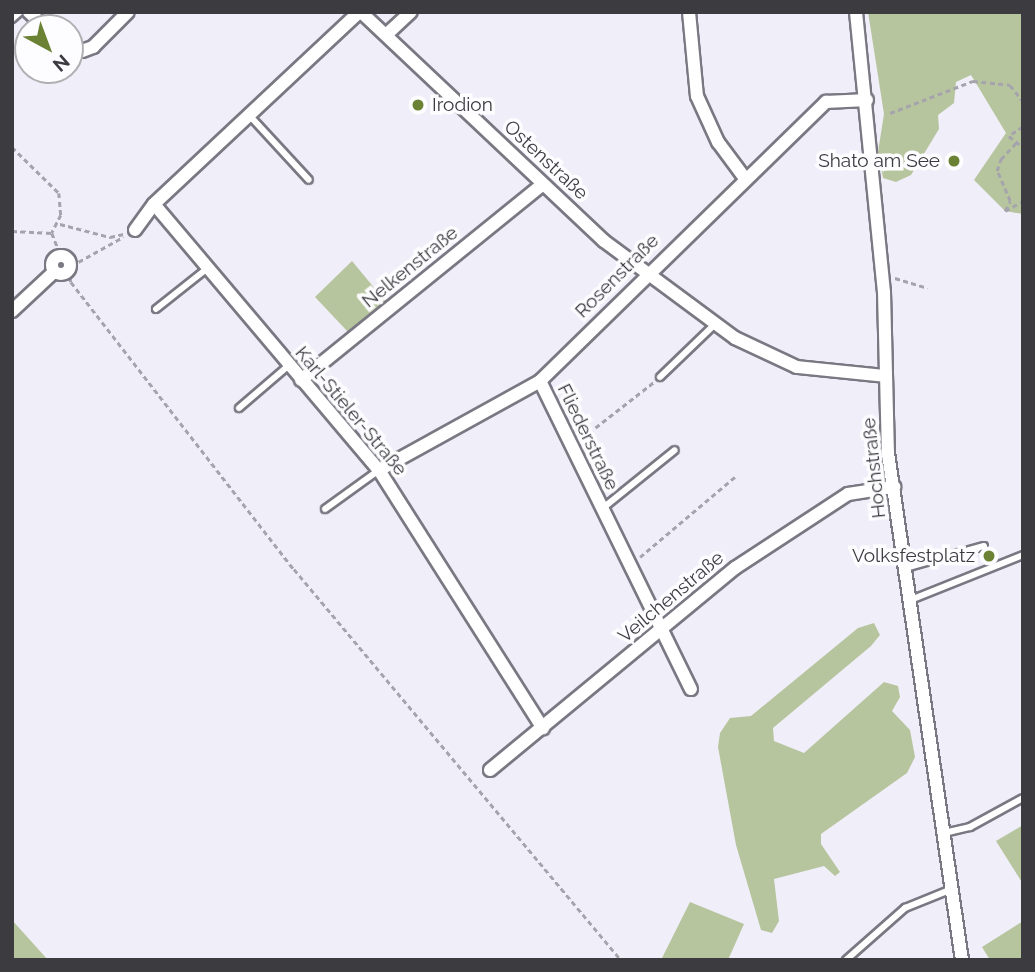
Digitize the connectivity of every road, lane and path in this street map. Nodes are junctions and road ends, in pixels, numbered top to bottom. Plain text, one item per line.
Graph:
1 (20, 12) edge
2 (128, 12) edge
3 (360, 12) edge
4 (411, 12) edge
5 (688, 12) edge
6 (856, 12) edge
7 (12, 19) edge
8 (386, 35) junction
9 (84, 50) edge
10 (867, 100) junction
11 (1023, 101) edge
12 (890, 113) dead end
13 (249, 115) junction
14 (1023, 127) edge
15 (1017, 142) junction
16 (12, 147) edge
17 (1023, 147) edge
18 (744, 177) junction
19 (309, 180) dead end
20 (543, 184) junction
21 (1023, 201) edge
22 (154, 204) junction
23 (59, 224) junction
24 (135, 230) dead end
25 (12, 231) edge
26 (52, 233) junction
27 (67, 264) junction
28 (210, 266) junction
29 (645, 274) junction
30 (882, 274) junction
31 (928, 288) dead end
32 (156, 309) dead end
33 (12, 311) edge
34 (715, 324) junction
35 (288, 366) junction
36 (886, 376) junction
37 (660, 377) joint
38 (301, 380) junction
39 (540, 381) junction
40 (239, 408) dead end
41 (571, 446) junction
42 (675, 450) dead end
43 (379, 470) junction
44 (736, 476) dead end
45 (894, 487) junction
46 (326, 509) dead end
47 (602, 509) junction
48 (984, 546) dead end
49 (1023, 555) edge
50 (630, 565) junction
51 (904, 568) junction
52 (908, 601) junction
53 (662, 631) junction
54 (691, 689) dead end
55 (543, 727) junction
56 (490, 770) dead end
57 (1023, 798) edge
58 (944, 833) junction
59 (952, 889) junction
60 (621, 960) edge
61 (846, 960) edge
62 (962, 960) edge

1 - 7 lane
2 - 9 street
3 - 8 street, Ostenstraße
3 - 13 street
4 - 8 street
5 - 18 street
6 - 10 street, Hochstraße
8 - 20 street, Ostenstraße
10 - 18 street, Rosenstraße
10 - 30 street, Hochstraße
11 - 12 path
13 - 19 lane
13 - 22 street
14 - 15 path
15 - 17 path
15 - 21 path
16 - 23 path
18 - 29 street, Rosenstraße
20 - 29 street, Ostenstraße
20 - 38 street, Nelkenstraße
22 - 24 street
22 - 28 street, Karl-Stieler-Straße
23 - 26 path
23 - 27 path
25 - 26 path
26 - 27 path
27 - 33 street
27 - 60 path
28 - 32 lane
28 - 35 street, Karl-Stieler-Straße
29 - 34 street, Ostenstraße
29 - 39 street, Rosenstraße
30 - 31 path
30 - 36 street, Hochstraße
34 - 36 street, Ostenstraße
34 - 37 lane
35 - 38 street, Karl-Stieler-Straße
35 - 40 lane
36 - 45 street, Hochstraße
37 - 41 path
38 - 43 street, Karl-Stieler-Straße
39 - 41 street, Fliederstraße
39 - 43 street, Rosenstraße
41 - 47 street, Fliederstraße
42 - 47 lane, Fliederstraße
43 - 46 lane
43 - 55 street, Karl-Stieler-Straße
44 - 50 path
45 - 51 street, Hochstraße
45 - 53 street, Veilchenstraße
47 - 50 street, Fliederstraße
48 - 51 lane
49 - 52 lane
50 - 53 street, Fliederstraße
51 - 52 street, Hochstraße
52 - 58 street, Hochstraße
53 - 54 street, Fliederstraße
53 - 55 street, Veilchenstraße
55 - 56 street, Veilchenstraße
57 - 58 lane
58 - 59 street, Hochstraße
59 - 61 lane
59 - 62 street, Hochstraße

